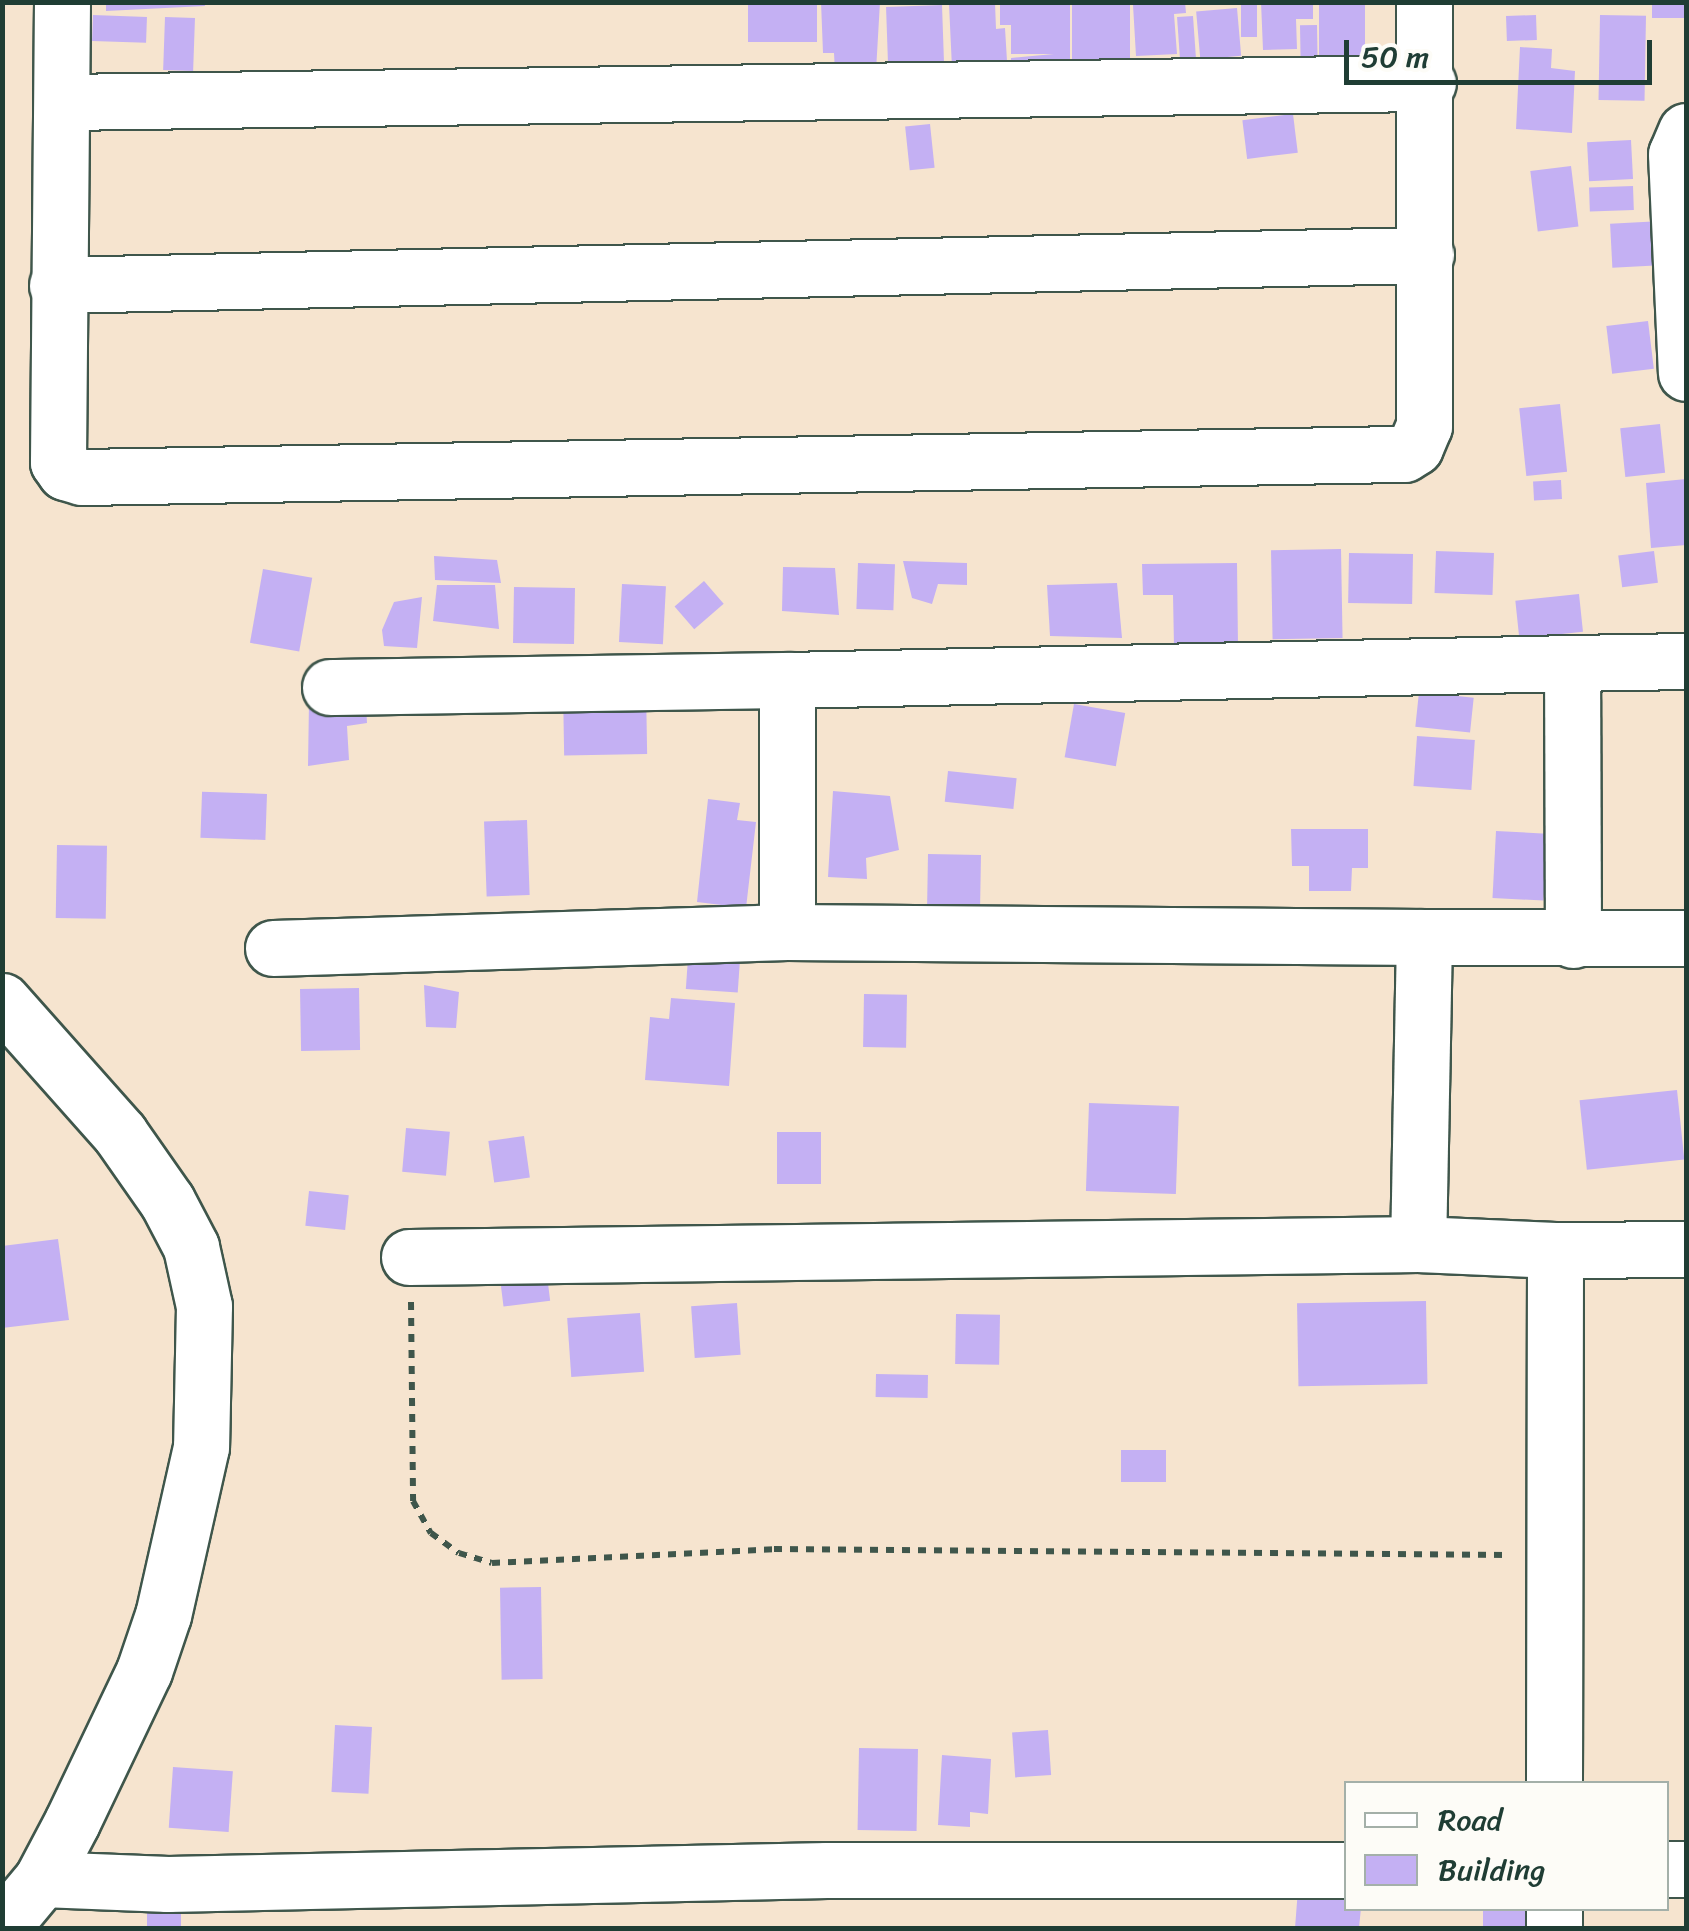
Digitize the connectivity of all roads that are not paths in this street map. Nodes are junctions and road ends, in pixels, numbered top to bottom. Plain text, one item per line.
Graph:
1 (62, 2) edge
2 (1424, 2) edge
3 (1428, 82) junction
4 (62, 102) junction
5 (1686, 131) edge
6 (1426, 255) junction
7 (57, 284) junction
8 (1686, 373) edge
9 (1686, 661) edge
10 (1572, 663) junction
11 (787, 680) junction
12 (330, 687) dead end
13 (787, 932) junction
14 (1424, 937) junction
15 (1686, 938) edge
16 (1573, 940) junction
17 (273, 948) dead end
18 (2, 1001) edge
19 (1418, 1244) junction
20 (1686, 1249) edge
21 (1555, 1250) junction
22 (409, 1257) road end
23 (1554, 1781) edge
24 (1344, 1870) edge
25 (42, 1879) junction
26 (2, 1927) edge

1 - 4 street
2 - 3 street
3 - 4 street
3 - 6 street
4 - 7 street
5 - 8 street
6 - 7 street
6 - 7 street
9 - 10 street
10 - 11 street
10 - 16 street
11 - 12 street
11 - 13 street
13 - 14 street
13 - 17 street
14 - 16 street
14 - 19 street
15 - 16 street
18 - 25 street
19 - 21 street
19 - 22 street
20 - 21 street
21 - 23 street
24 - 25 street
25 - 26 street

